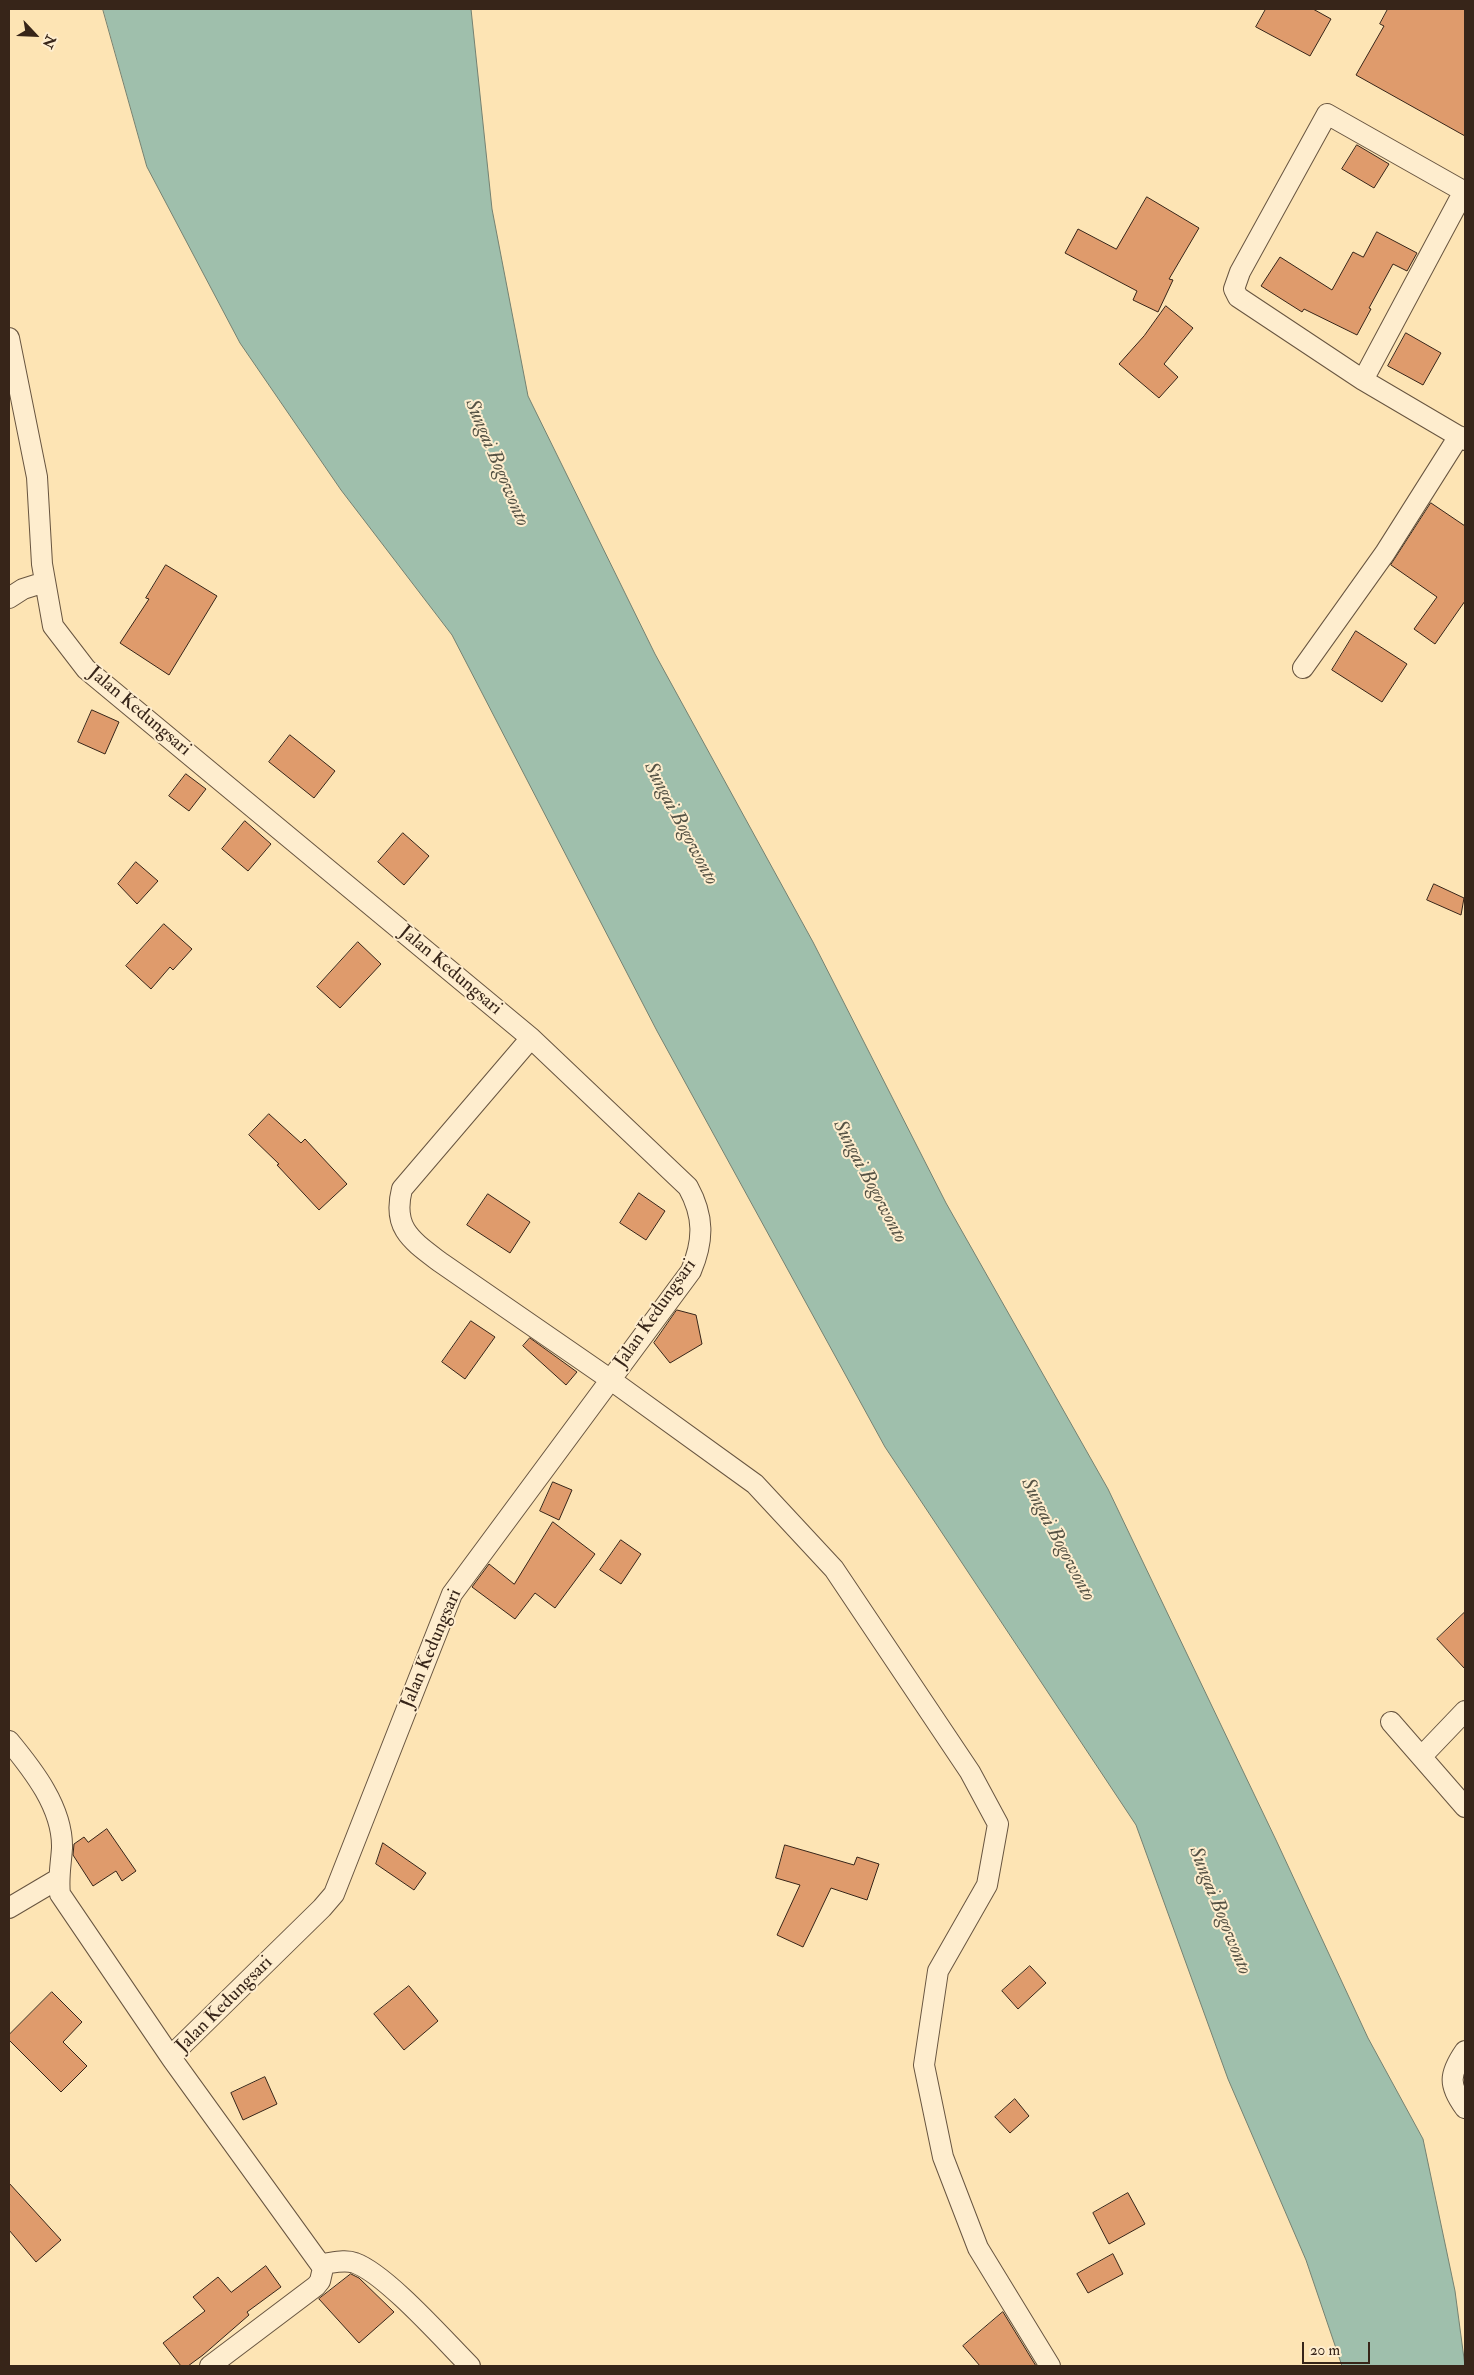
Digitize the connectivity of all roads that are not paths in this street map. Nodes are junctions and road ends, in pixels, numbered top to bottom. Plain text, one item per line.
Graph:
1 (1464, 192) edge
2 (9, 338) edge
3 (1363, 380) junction
4 (1462, 438) edge
5 (45, 582) junction
6 (9, 598) edge
7 (1303, 668) dead end
8 (532, 1038) junction
9 (611, 1380) junction
10 (1465, 1711) edge
11 (1391, 1722) dead end
12 (9, 1741) edge
13 (1422, 1756) junction
14 (1465, 1807) edge
15 (58, 1879) junction
16 (9, 1908) edge
17 (1465, 2051) edge
18 (172, 2059) junction
19 (1465, 2108) edge
20 (322, 2269) junction
21 (210, 2366) edge
22 (470, 2366) edge
23 (1050, 2366) edge

1 - 3 street
1 - 3 street
2 - 5 street, Jalan Kedungsari
3 - 4 street
4 - 7 street
5 - 6 street
5 - 8 street, Jalan Kedungsari
8 - 9 street, Jalan Kedungsari
8 - 9 street
9 - 18 street, Jalan Kedungsari
9 - 23 street
10 - 13 street
11 - 13 street
12 - 15 street
13 - 14 street
15 - 16 street
15 - 18 street
17 - 19 street
18 - 20 street, Jalan Kedungsari
20 - 21 street
20 - 22 street

